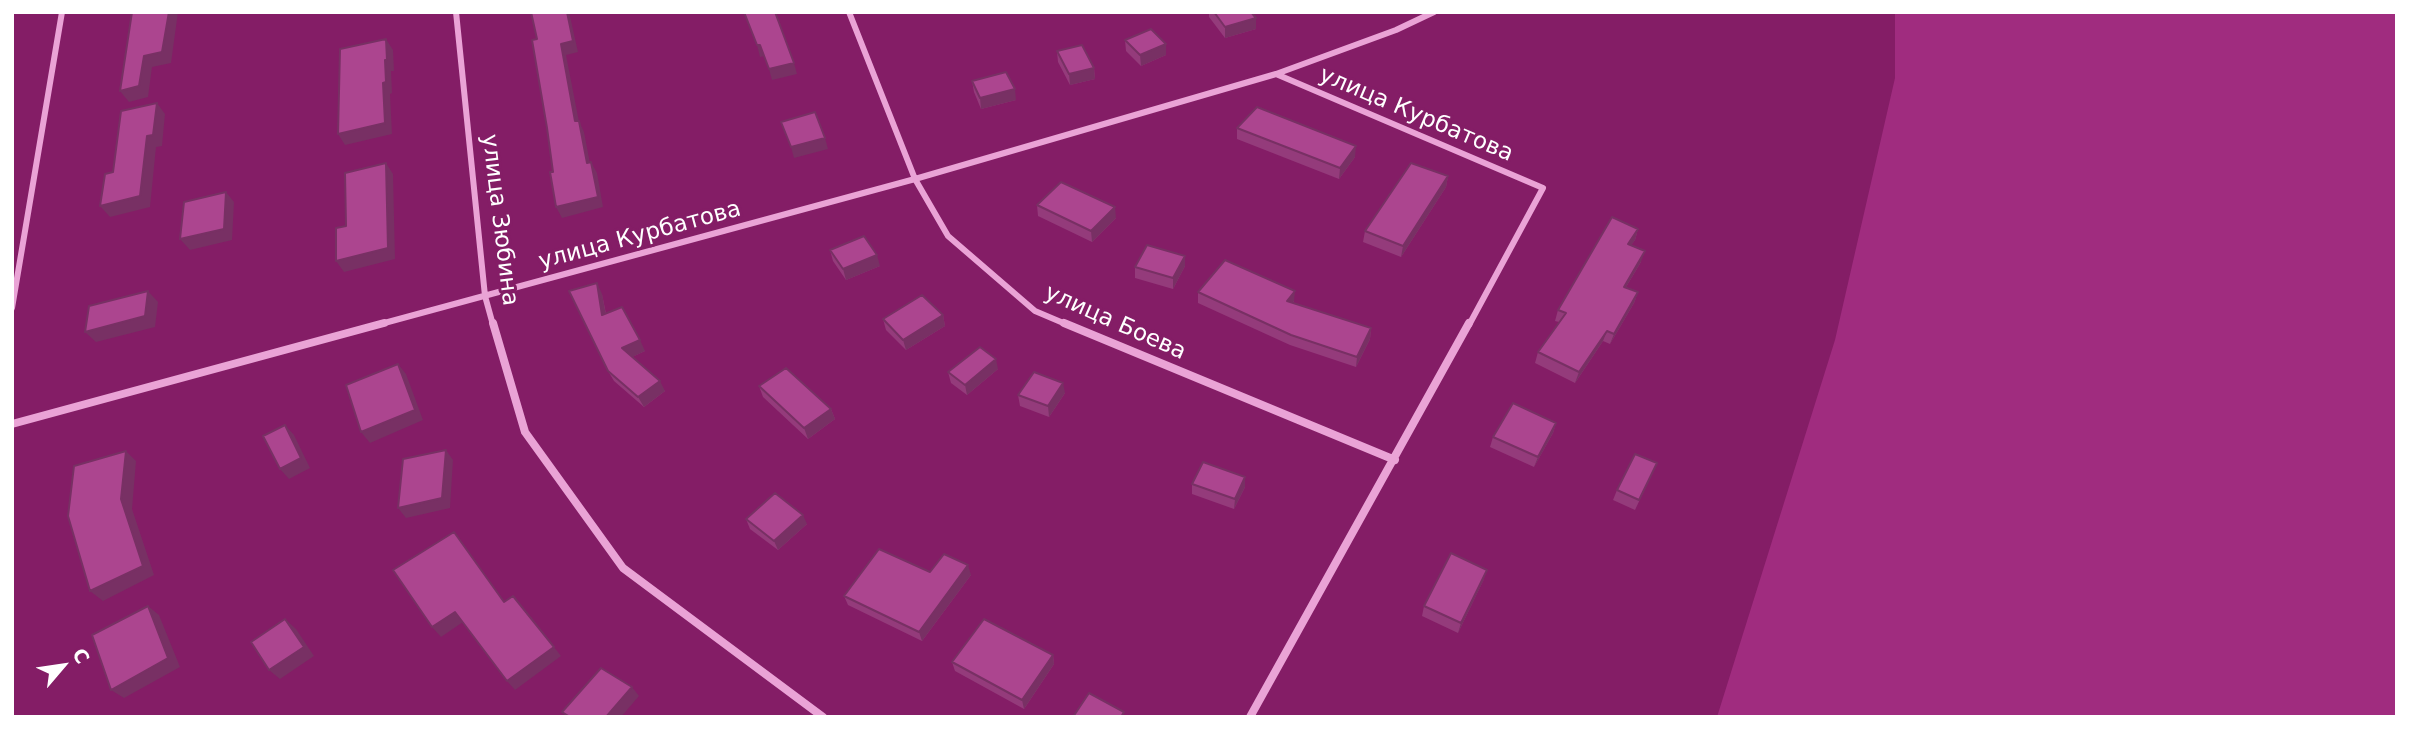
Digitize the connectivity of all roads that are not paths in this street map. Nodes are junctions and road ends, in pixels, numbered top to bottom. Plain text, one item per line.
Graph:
1 (62, 12) edge
2 (456, 12) edge
3 (849, 12) edge
4 (1434, 12) edge
5 (1276, 74) junction
6 (915, 179) junction
7 (485, 296) junction
8 (12, 308) edge
9 (12, 424) edge
10 (1395, 460) junction
11 (823, 717) edge
12 (1250, 717) edge

1 - 8 street
2 - 7 street, улица Зюбина
3 - 6 street, улица Боева
4 - 5 street, улица Курбатова
5 - 6 street, улица Курбатова
5 - 10 street, улица Курбатова
6 - 7 street, улица Курбатова
6 - 10 street, улица Боева
7 - 9 street, улица Курбатова
7 - 11 street, улица Зюбина
10 - 12 street

